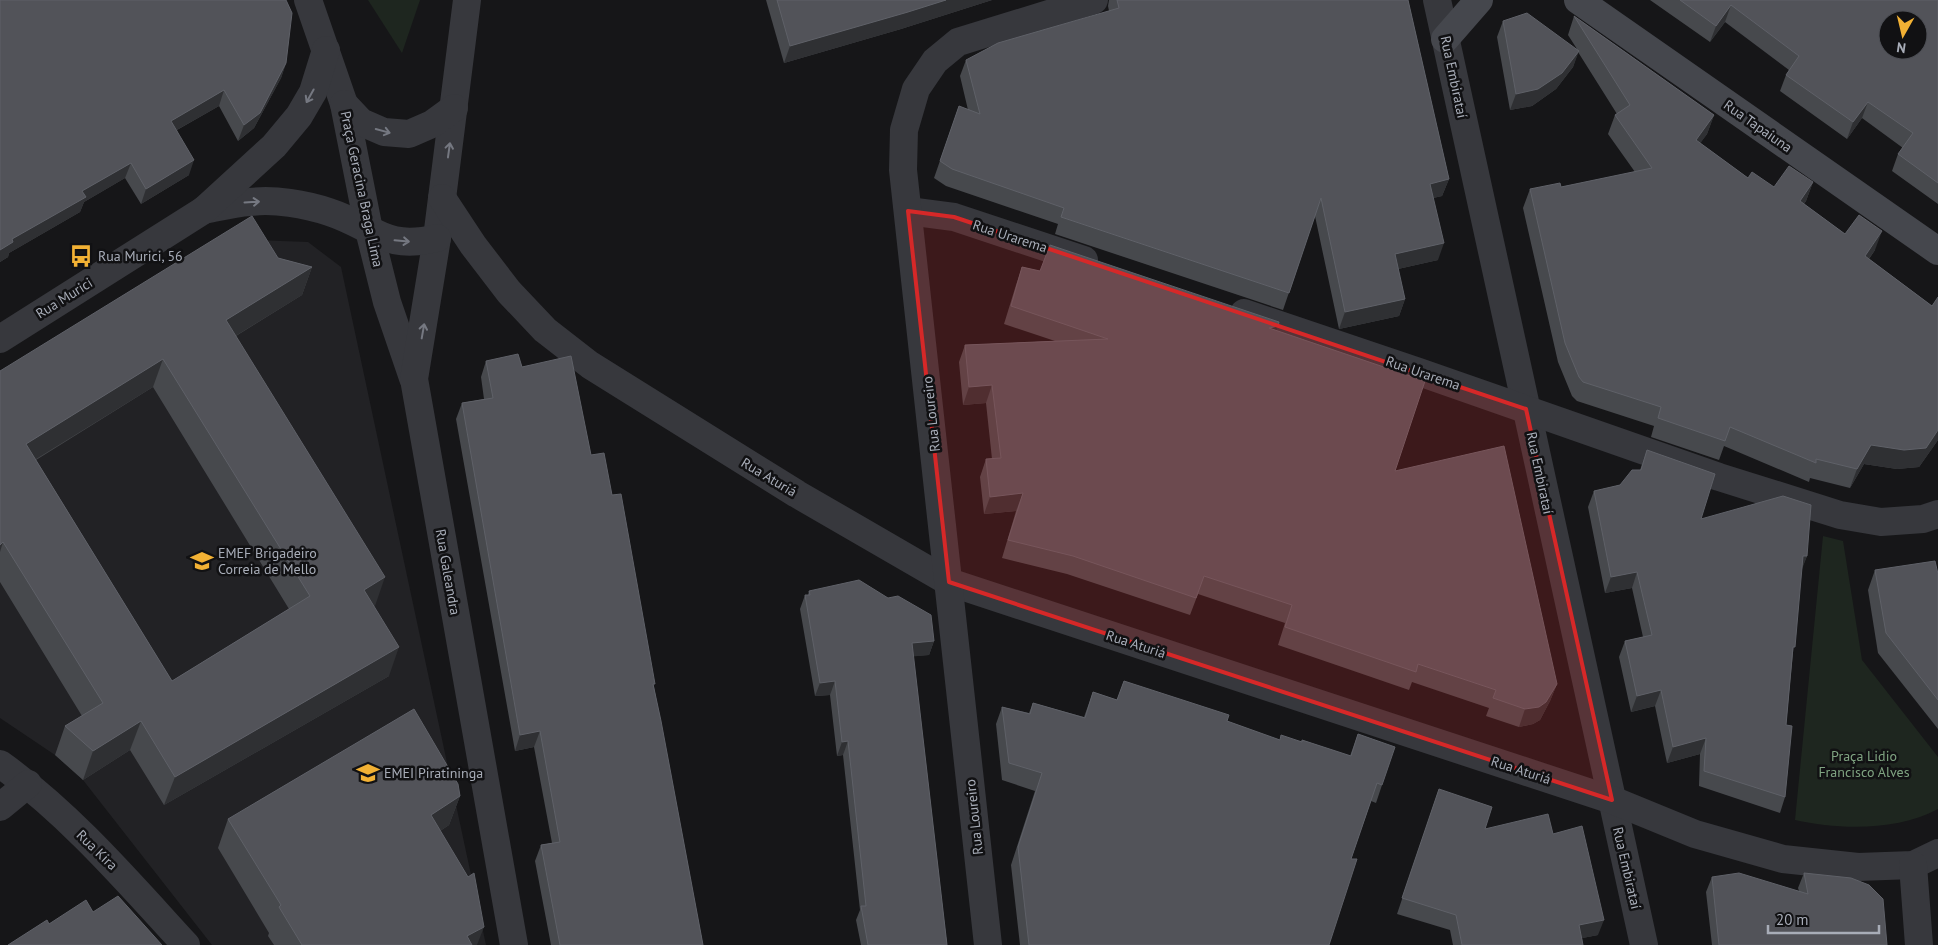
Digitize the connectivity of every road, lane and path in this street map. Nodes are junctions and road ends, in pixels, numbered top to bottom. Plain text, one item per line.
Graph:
1 (308, 0) edge
2 (467, 0) edge
3 (1094, 0) edge
4 (1437, 0) edge
5 (1479, 0) edge
6 (1578, 0) edge
7 (1445, 39) junction
8 (326, 50) junction
9 (344, 104) junction
10 (454, 108) junction
11 (442, 198) junction
12 (204, 210) junction
13 (908, 211) junction
14 (369, 230) junction
15 (437, 238) junction
16 (1938, 252) edge
17 (1103, 266) edge
18 (1224, 307) edge
19 (0, 339) edge
20 (414, 379) junction
21 (1526, 409) junction
22 (1938, 514) edge
23 (949, 582) junction
24 (0, 764) edge
25 (28, 784) junction
26 (1612, 800) junction
27 (0, 807) edge
28 (1938, 853) edge
29 (1913, 865) junction
30 (186, 945) edge
31 (514, 945) edge
32 (988, 945) edge
33 (1644, 945) edge
34 (1920, 945) edge

1 - 8 street, Praça Geracina Braga Lima
2 - 10 street
3 - 13 street, Rua Loureiro
4 - 7 street, Rua Embirataí
5 - 7 street
6 - 16 street, Rua Tapaiuna
7 - 21 street, Rua Embirataí
8 - 9 street, Praça Geracina Braga Lima
8 -> 12 street, Rua Murici
9 -> 10 street
9 - 14 street, Praça Geracina Braga Lima
11 -> 10 street
11 - 15 street, Rua Galeandra
11 - 23 street, Rua Aturiá
12 -> 14 street, Rua Murici
12 - 19 street, Rua Murici
13 - 17 street, Rua Urarema
13 - 23 street, Rua Loureiro
14 -> 15 street, Rua Murici
14 - 20 street, Praça Geracina Braga Lima
20 -> 15 street, Rua Galeandra
18 - 21 street, Rua Urarema
20 - 31 street, Rua Galeandra
21 - 22 street, Rua Urarema
21 - 26 street, Rua Embirataí
23 - 26 street, Rua Aturiá
23 - 32 street, Rua Loureiro
24 - 25 street, Rua Kira
25 - 27 street
25 - 30 street, Rua Kira
26 - 29 street, Rua Aturiá
26 - 33 street, Rua Embirataí
28 - 29 street, Rua Aturiá
29 - 34 street

